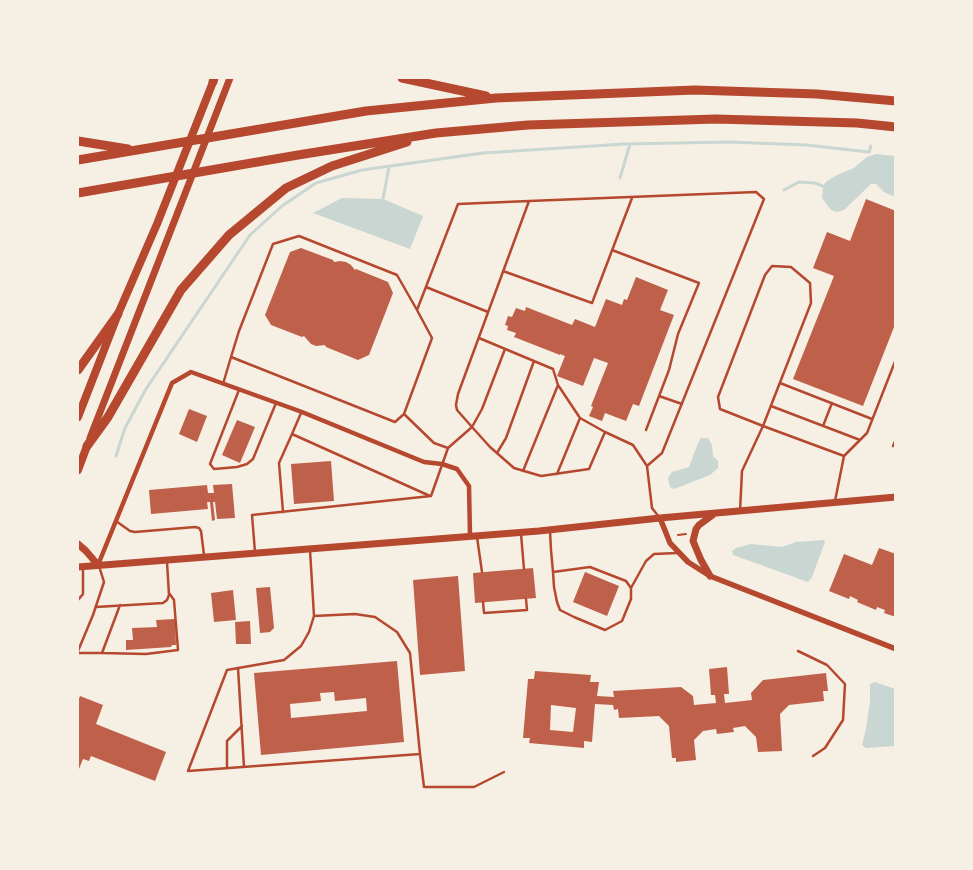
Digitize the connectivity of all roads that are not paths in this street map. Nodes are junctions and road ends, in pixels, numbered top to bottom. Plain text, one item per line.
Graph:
1 (230, 78) edge
2 (402, 78) edge
3 (214, 79) edge
4 (496, 98) junction
5 (896, 101) edge
6 (896, 127) edge
7 (436, 133) junction
8 (78, 141) edge
9 (136, 150) junction
10 (78, 160) edge
11 (78, 194) edge
12 (632, 198) junction
13 (529, 201) junction
14 (612, 250) junction
15 (503, 271) junction
16 (426, 287) junction
17 (417, 310) junction
18 (488, 312) junction
19 (118, 314) junction
20 (479, 338) junction
21 (505, 349) junction
22 (231, 357) junction
23 (896, 359) edge
24 (534, 361) junction
25 (78, 370) edge
26 (780, 383) junction
27 (223, 384) junction
28 (558, 385) junction
29 (240, 390) junction
30 (659, 396) junction
31 (276, 403) junction
32 (832, 403) junction
33 (682, 404) junction
34 (771, 406) junction
35 (302, 412) junction
36 (404, 414) junction
37 (78, 417) edge
38 (580, 418) junction
39 (872, 419) junction
40 (763, 426) junction
41 (823, 426) junction
42 (472, 427) junction
43 (646, 430) dead end
44 (605, 432) junction
45 (292, 434) junction
46 (896, 439) edge
47 (860, 440) junction
48 (87, 446) junction
49 (896, 446) edge
50 (448, 448) junction
51 (497, 453) junction
52 (844, 456) junction
53 (442, 464) junction
54 (647, 466) junction
55 (78, 470) edge
56 (524, 471) junction
57 (557, 474) junction
58 (431, 496) junction
59 (896, 497) edge
60 (834, 503) junction
61 (740, 511) junction
62 (283, 512) junction
63 (714, 514) junction
64 (660, 518) junction
65 (116, 520) junction
66 (550, 530) junction
67 (521, 532) junction
68 (473, 536) junction
69 (78, 544) edge
70 (310, 549) junction
71 (679, 552) junction
72 (255, 553) junction
73 (204, 557) junction
74 (167, 560) junction
75 (98, 565) junction
76 (80, 567) edge
77 (524, 569) dead end
78 (482, 572) dead end
79 (553, 572) junction
80 (710, 576) junction
81 (631, 588) junction
82 (169, 593) junction
83 (526, 599) dead end
84 (78, 600) edge
85 (483, 602) dead end
86 (120, 606) junction
87 (96, 607) junction
88 (314, 616) junction
89 (896, 649) edge
90 (798, 651) dead end
91 (78, 652) edge
92 (102, 653) junction
93 (238, 668) junction
94 (242, 726) junction
95 (420, 754) junction
96 (813, 756) dead end
97 (244, 767) junction
98 (227, 768) junction
99 (504, 772) dead end

1 - 48 main road
2 - 4 highway
3 - 19 main road
4 - 5 highway
4 - 9 highway
6 - 7 highway
7 - 11 highway
7 - 48 highway
8 - 9 highway
9 - 10 highway
12 - 13 lane
12 - 14 lane
12 - 33 lane
13 - 15 lane
13 - 16 lane
14 - 15 lane
14 - 30 lane
15 - 18 lane
16 - 17 lane
16 - 18 lane
17 - 22 lane
17 - 36 lane
18 - 20 lane
19 - 25 highway
19 - 37 main road
20 - 21 lane
20 - 42 lane
21 - 24 lane
21 - 42 lane
22 - 27 lane
22 - 36 lane
23 - 39 lane
24 - 28 lane
24 - 51 lane
26 - 32 lane
26 - 34 lane
26 - 40 lane
27 - 29 street
27 - 65 street
28 - 38 lane
28 - 56 lane
29 - 31 street
29 - 31 lane
30 - 33 lane
30 - 43 lane
31 - 35 street
32 - 39 lane
32 - 41 lane
33 - 54 lane
34 - 40 lane
34 - 41 lane
35 - 45 lane
35 - 53 street
36 - 50 lane
38 - 44 lane
38 - 57 lane
39 - 47 lane
40 - 52 lane
40 - 61 lane
41 - 47 lane
42 - 50 lane
42 - 51 lane
44 - 54 lane
44 - 57 lane
45 - 58 lane
45 - 62 lane
46 - 49 lane
47 - 52 lane
48 - 55 main road
50 - 53 lane
51 - 56 lane
52 - 60 lane
53 - 58 lane
53 - 68 street
54 - 64 lane
56 - 57 lane
58 - 62 lane
59 - 60 main road
60 - 61 main road
61 - 63 main road
62 - 72 lane
63 - 64 main road
63 - 80 main road
64 - 66 main road
64 - 71 street
65 - 73 lane
65 - 75 street
66 - 67 main road
66 - 79 lane
67 - 68 main road
67 - 77 lane
68 - 70 main road
68 - 78 lane
69 - 75 main road
70 - 72 main road
70 - 88 lane
71 - 80 street
71 - 81 lane
72 - 73 main road
73 - 74 main road
74 - 75 main road
74 - 82 lane
75 - 76 main road
75 - 87 lane
76 - 84 lane
79 - 81 lane
79 - 81 lane
80 - 89 street
82 - 86 lane
82 - 92 lane
83 - 85 lane
86 - 87 lane
86 - 92 lane
87 - 91 lane
88 - 93 lane
88 - 95 lane
90 - 96 lane
91 - 92 lane
93 - 94 lane
93 - 98 lane
94 - 97 lane
94 - 98 lane
95 - 97 lane
95 - 99 lane
97 - 98 lane

